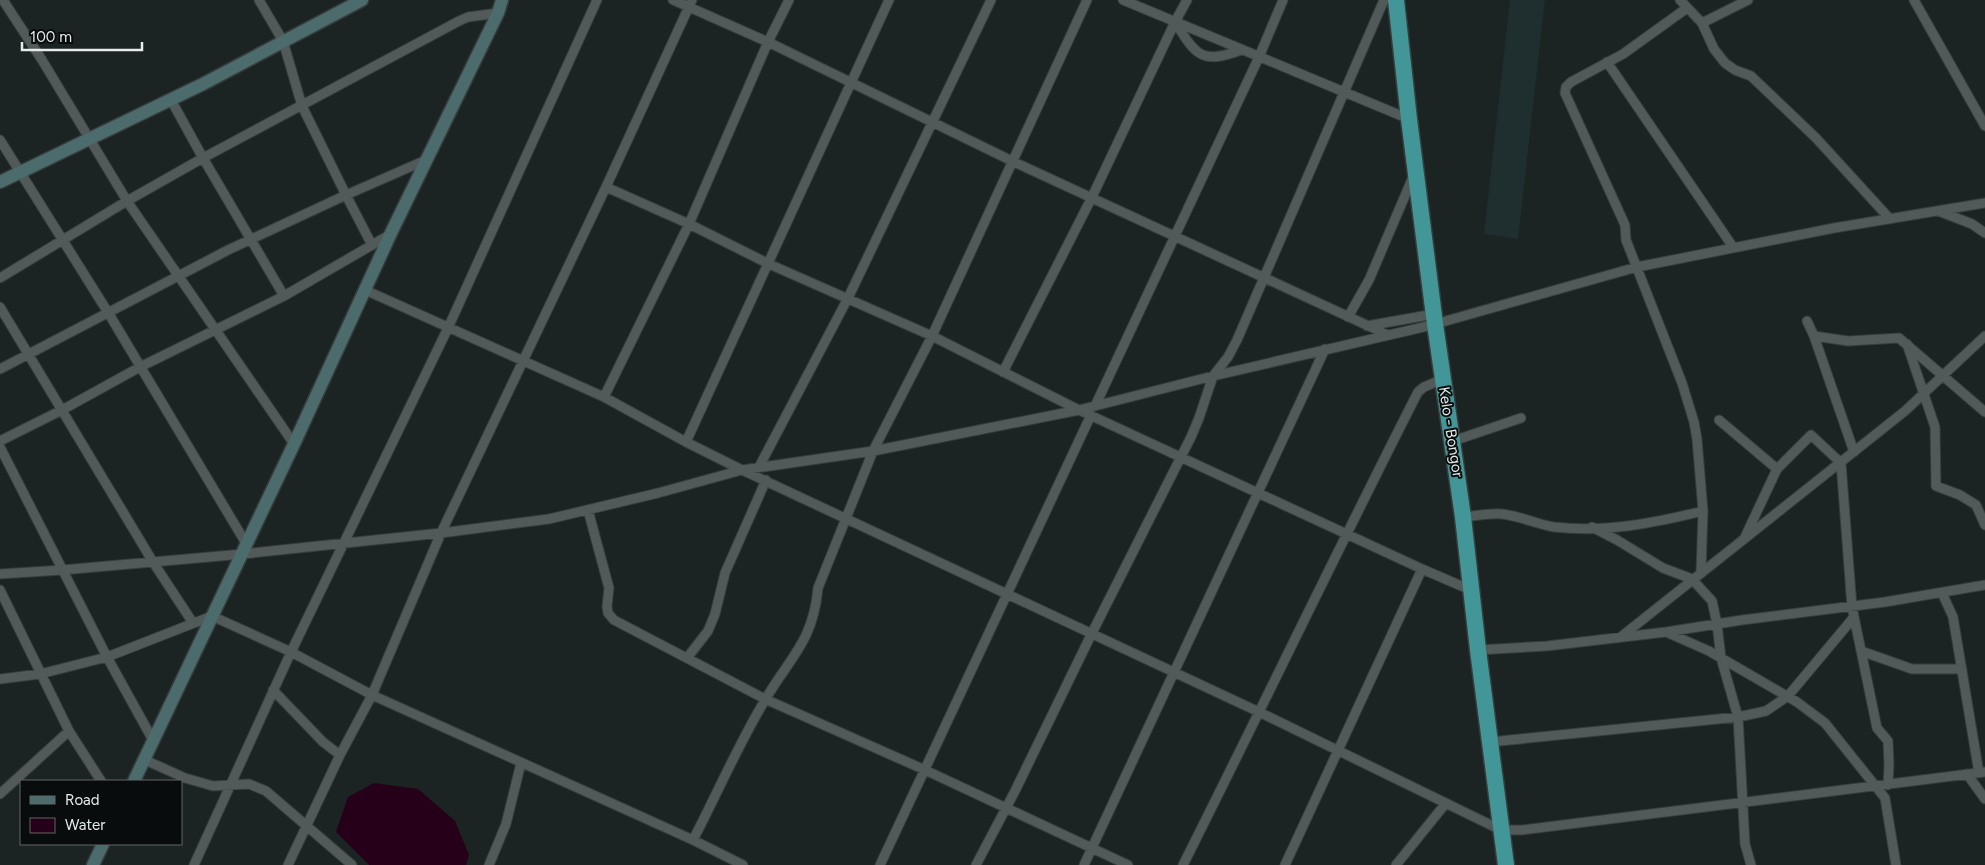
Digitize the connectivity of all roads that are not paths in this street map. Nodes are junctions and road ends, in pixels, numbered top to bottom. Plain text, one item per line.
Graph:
1 (3, 0) edge
2 (259, 0) edge
3 (362, 0) edge
4 (502, 0) edge
5 (597, 0) edge
6 (673, 0) edge
7 (789, 0) edge
8 (889, 0) edge
9 (991, 0) edge
10 (1087, 0) edge
11 (1123, 0) edge
12 (1187, 0) edge
13 (1283, 0) edge
14 (1384, 0) edge
15 (1396, 0) edge
16 (1680, 0) edge
17 (1748, 0) edge
18 (1914, 0) edge
19 (690, 4) edge
20 (1687, 8) junction
21 (498, 13) junction
22 (1175, 22) junction
23 (1702, 23) junction
24 (283, 41) junction
25 (768, 42) junction
26 (1241, 50) junction
27 (1259, 57) junction
28 (1607, 62) junction
29 (850, 83) junction
30 (1344, 92) junction
31 (171, 100) junction
32 (302, 106) junction
33 (1409, 119) junction
34 (933, 124) junction
35 (1985, 126) edge
36 (90, 138) junction
37 (0, 140) edge
38 (203, 158) junction
39 (426, 160) junction
40 (1012, 161) junction
41 (1416, 172) junction
42 (19, 173) junction
43 (0, 182) edge
44 (606, 187) junction
45 (346, 195) junction
46 (1092, 197) junction
47 (127, 201) junction
48 (1985, 203) edge
49 (1941, 212) junction
50 (1890, 219) junction
51 (689, 224) junction
52 (1985, 232) edge
53 (391, 234) junction
54 (1174, 236) junction
55 (62, 240) junction
56 (250, 240) junction
57 (372, 245) junction
58 (1733, 247) junction
59 (769, 264) junction
60 (1637, 267) junction
61 (178, 275) junction
62 (1263, 277) junction
63 (0, 278) edge
64 (365, 290) junction
65 (284, 296) junction
66 (848, 298) junction
67 (0, 307) edge
68 (108, 314) junction
69 (1348, 317) junction
70 (1434, 319) junction
71 (1807, 321) dead end
72 (1367, 326) junction
73 (448, 328) junction
74 (215, 331) junction
75 (1388, 335) junction
76 (932, 336) junction
77 (1814, 336) junction
78 (1985, 336) edge
79 (1907, 344) junction
80 (1325, 349) junction
81 (27, 354) junction
82 (523, 362) junction
83 (140, 367) junction
84 (0, 369) edge
85 (1003, 372) junction
86 (1213, 376) junction
87 (1942, 376) junction
88 (1443, 379) junction
89 (1924, 394) junction
90 (604, 397) junction
91 (1096, 404) junction
92 (62, 410) junction
93 (1079, 410) junction
94 (1985, 412) edge
95 (1091, 415) junction
96 (1521, 418) dead end
97 (1719, 420) dead end
98 (0, 441) edge
99 (1453, 441) junction
100 (686, 442) junction
101 (294, 444) junction
102 (0, 447) edge
103 (873, 451) junction
104 (1854, 452) junction
105 (1180, 456) junction
106 (1841, 463) junction
107 (759, 467) junction
108 (1777, 469) junction
109 (742, 470) junction
110 (766, 480) junction
111 (1258, 493) junction
112 (588, 510) junction
113 (1703, 511) junction
114 (1464, 517) junction
115 (846, 518) junction
116 (1985, 525) edge
117 (1592, 527) junction
118 (441, 532) junction
119 (1346, 534) junction
120 (1745, 537) junction
121 (344, 542) junction
122 (245, 549) junction
123 (153, 562) junction
124 (1422, 569) junction
125 (62, 570) junction
126 (1701, 572) junction
127 (0, 574) edge
128 (1692, 579) junction
129 (1985, 585) edge
130 (0, 590) edge
131 (1473, 591) junction
132 (1942, 593) junction
133 (1007, 594) junction
134 (1852, 606) junction
135 (212, 616) junction
136 (1854, 617) junction
137 (192, 623) junction
138 (1717, 624) junction
139 (1666, 632) junction
140 (1091, 635) junction
141 (1622, 636) junction
142 (1478, 650) junction
143 (1861, 651) junction
144 (291, 652) junction
145 (107, 657) junction
146 (687, 658) junction
147 (1721, 658) junction
148 (1962, 669) junction
149 (1174, 673) junction
150 (40, 674) junction
151 (0, 679) edge
152 (274, 690) junction
153 (372, 695) junction
154 (1788, 696) junction
155 (765, 699) junction
156 (1259, 712) junction
157 (1738, 717) junction
158 (69, 731) junction
159 (154, 742) junction
160 (1490, 742) junction
161 (1339, 752) junction
162 (340, 755) junction
163 (145, 760) junction
164 (521, 762) junction
165 (925, 770) junction
166 (1982, 772) edge
167 (1967, 774) junction
168 (100, 780) edge
169 (135, 780) edge
170 (231, 784) junction
171 (1888, 785) junction
172 (1876, 786) junction
173 (0, 791) edge
174 (1985, 799) edge
175 (1446, 803) junction
176 (1744, 803) junction
177 (1005, 809) junction
178 (306, 826) junction
179 (1502, 830) junction
180 (693, 840) junction
181 (103, 845) edge
182 (1092, 849) junction
183 (93, 865) edge
184 (194, 865) edge
185 (288, 865) edge
186 (352, 865) edge
187 (489, 865) edge
188 (743, 865) edge
189 (880, 865) edge
190 (976, 865) edge
191 (1084, 865) edge
192 (1128, 865) edge
193 (1183, 865) edge
194 (1285, 865) edge
195 (1396, 865) edge
196 (1506, 865) edge
197 (1751, 865) edge
198 (1896, 865) edge

1 - 36 street
2 - 24 street
3 - 24 street
4 - 21 street
5 - 73 street
6 - 19 street
7 - 25 street
8 - 29 street
9 - 34 street
10 - 40 street
11 - 22 street
12 - 22 street
13 - 27 street
14 - 30 street
15 - 33 highway, Kelo - Bongor
16 - 20 street
17 - 23 street
18 - 35 street
19 - 25 street
19 - 44 street
20 - 23 street
20 - 28 street
21 - 32 street
21 - 39 street
22 - 26 street
22 - 26 street
22 - 46 street
23 - 50 street
24 - 31 street
24 - 32 street
25 - 29 street
25 - 51 street
26 - 27 street
27 - 30 street
27 - 54 street
28 - 58 street
28 - 60 street
29 - 34 street
29 - 59 street
30 - 33 street
30 - 62 street
31 - 36 street
31 - 38 street
32 - 38 street
32 - 45 street
33 - 41 highway, Kelo - Bongor
34 - 40 street
34 - 66 street
36 - 42 street
36 - 47 street
37 - 42 street
38 - 47 street
38 - 56 street
39 - 45 street
39 - 53 street
40 - 46 street
40 - 76 street
41 - 69 street
41 - 70 highway, Kelo - Bongor
42 - 43 street
42 - 55 street
44 - 51 street
44 - 82 street
45 - 56 street
45 - 57 street
46 - 54 street
46 - 85 street
47 - 55 street
47 - 61 street
48 - 49 street
49 - 50 street
49 - 52 street
50 - 58 street
51 - 59 street
51 - 90 street
53 - 57 street
53 - 64 street
54 - 62 street
54 - 91 street
55 - 63 street
55 - 68 street
56 - 61 street
56 - 65 street
57 - 65 street
58 - 60 street
59 - 66 street
59 - 100 street
60 - 70 street
60 - 113 street
61 - 68 street
61 - 74 street
62 - 69 street
62 - 86 street
64 - 73 street
64 - 101 street
65 - 74 street
66 - 76 street
66 - 107 street
67 - 81 street
68 - 81 street
68 - 83 street
69 - 72 street
70 - 72 street
70 - 75 street
70 - 88 highway, Kelo - Bongor
71 - 77 street
72 - 75 street
73 - 82 street
73 - 121 street
74 - 83 street
74 - 101 street
75 - 80 street
76 - 85 street
76 - 103 street
77 - 79 street
77 - 104 street
78 - 87 street
79 - 87 street
79 - 89 street
80 - 86 street
80 - 111 street
81 - 84 street
81 - 92 street
82 - 90 street
82 - 118 street
83 - 92 street
83 - 122 street
85 - 93 street
86 - 91 street
86 - 105 street
87 - 89 street
87 - 94 street
88 - 99 highway, Kelo - Bongor
88 - 119 street
89 - 104 street
89 - 116 street
90 - 100 street
91 - 93 street
92 - 98 street
92 - 123 street
93 - 95 street
93 - 103 street
95 - 105 street
95 - 133 street
96 - 99 street
97 - 108 street
99 - 114 highway, Kelo - Bongor
100 - 109 street
101 - 122 street
102 - 125 street
103 - 107 street
103 - 115 street
104 - 106 street
105 - 111 street
105 - 140 street
106 - 108 street
106 - 120 street
106 - 134 street
107 - 109 street
108 - 120 street
109 - 110 street
109 - 112 street
110 - 115 street
110 - 146 street
111 - 119 street
111 - 149 street
112 - 118 street
112 - 146 street
113 - 117 street
113 - 126 street
114 - 117 street
114 - 131 highway, Kelo - Bongor
115 - 133 street
115 - 155 street
117 - 128 street
118 - 121 street
118 - 153 street
119 - 124 street
119 - 156 street
120 - 126 street
121 - 122 street
121 - 144 street
122 - 123 street
122 - 135 street
123 - 125 street
123 - 137 street
124 - 131 street
124 - 161 street
125 - 127 street
125 - 145 street
126 - 128 street
128 - 138 street
128 - 141 street
129 - 132 street
130 - 150 street
131 - 142 highway, Kelo - Bongor
132 - 134 street
132 - 148 street
133 - 140 street
133 - 165 street
134 - 136 street
134 - 138 street
135 - 137 street
135 - 144 street
135 - 159 street
136 - 143 street
136 - 154 street
137 - 145 street
138 - 139 street
138 - 147 street
139 - 141 street
139 - 147 street
140 - 149 street
140 - 177 street
141 - 142 street
142 - 160 highway, Kelo - Bongor
143 - 148 street
143 - 171 street
144 - 152 street
144 - 153 street
145 - 150 street
145 - 159 street
146 - 155 street
147 - 154 street
147 - 157 street
148 - 166 street
149 - 156 street
149 - 182 street
150 - 151 street
150 - 158 street
152 - 162 street
152 - 170 street
153 - 162 street
153 - 164 street
154 - 157 street
154 - 172 street
155 - 165 street
155 - 180 street
156 - 161 street
156 - 193 street
157 - 160 street
157 - 176 street
158 - 168 street
158 - 173 street
159 - 163 street
160 - 179 highway, Kelo - Bongor
161 - 175 street
161 - 194 street
162 - 178 street
163 - 169 street
163 - 170 street
164 - 180 street
164 - 187 street
165 - 177 street
165 - 189 street
166 - 167 street
167 - 171 street
167 - 174 street
170 - 178 street
170 - 184 street
171 - 172 street
172 - 176 street
172 - 198 street
175 - 179 street
175 - 195 street
176 - 179 street
176 - 197 street
177 - 182 street
177 - 190 street
178 - 185 street
178 - 186 street
179 - 196 highway, Kelo - Bongor
180 - 188 street
181 - 183 street
182 - 191 street
182 - 192 street

